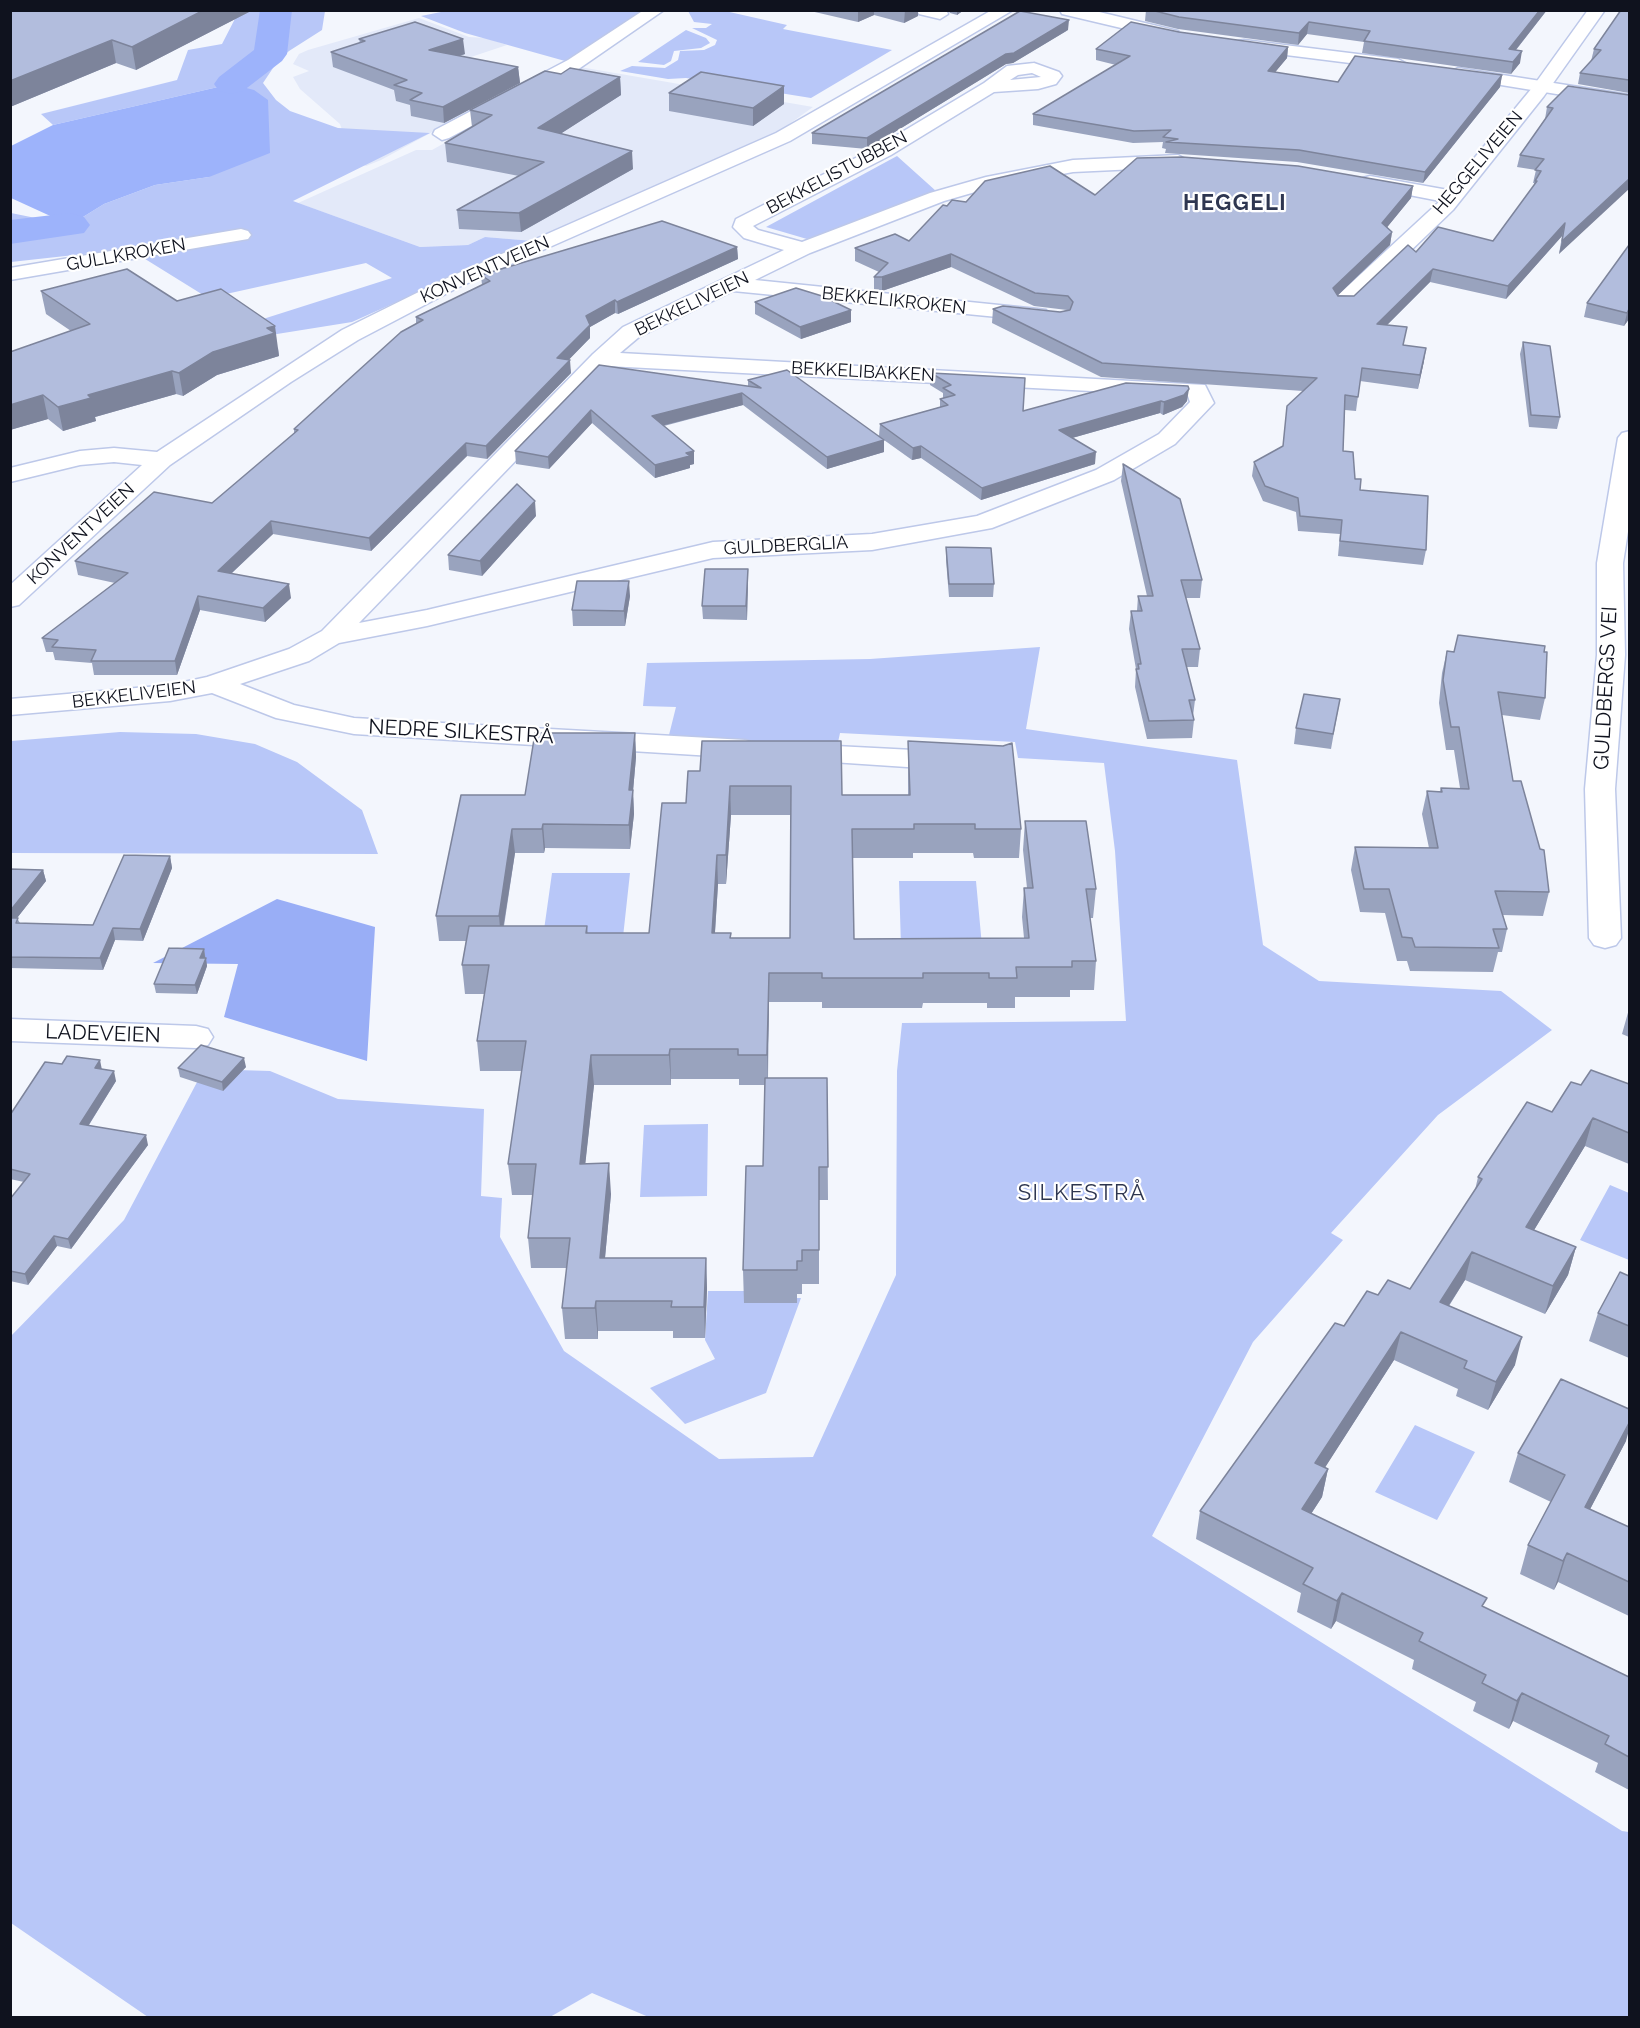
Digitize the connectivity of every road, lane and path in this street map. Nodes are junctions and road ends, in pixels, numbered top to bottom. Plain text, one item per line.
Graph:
1 (656, 10) edge
2 (1005, 10) edge
3 (1068, 10) edge
4 (1597, 10) edge
5 (1187, 37) edge
6 (1226, 42) edge
7 (1419, 67) edge
8 (1439, 70) edge
9 (1543, 86) junction
10 (990, 87) dead end
11 (1629, 101) edge
12 (442, 134) dead end
13 (1197, 162) edge
14 (1345, 177) edge
15 (1453, 197) junction
16 (241, 236) dead end
17 (803, 249) junction
18 (10, 274) edge
19 (730, 284) junction
20 (1344, 302) edge
21 (1059, 317) edge
22 (601, 359) junction
23 (1197, 390) joint
24 (1629, 438) edge
25 (162, 459) junction
26 (10, 475) edge
27 (10, 600) edge
28 (331, 637) junction
29 (1620, 659) edge
30 (214, 684) junction
31 (10, 707) edge
32 (978, 762) edge
33 (1605, 938) dead end
34 (10, 1030) edge
35 (196, 1037) dead end

1 - 12 street
2 - 25 street, KONVENTVEIEN
3 - 5 street
4 - 9 street, HEGGELIVEIEN
6 - 7 street
8 - 9 street
9 - 11 street
9 - 15 street, HEGGELIVEIEN
10 - 17 street, BEKKELISTUBBEN
13 - 17 street, BEKKELIVEIEN
14 - 15 street
15 - 20 street, HEGGELIVEIEN
16 - 18 street, GULLKROKEN
17 - 19 street, BEKKELIVEIEN
19 - 21 street, BEKKELIKROKEN
19 - 22 street, BEKKELIVEIEN
22 - 23 street, BEKKELIBAKKEN
22 - 28 street, BEKKELIVEIEN
23 - 28 street, GULDBERGLIA
24 - 29 street, GULDBERGS VEI
25 - 26 street
25 - 27 street, KONVENTVEIEN
28 - 30 street, BEKKELIVEIEN
29 - 33 street, GULDBERGS VEI
30 - 31 street, BEKKELIVEIEN
30 - 32 street, NEDRE SILKESTRÅ
34 - 35 street, LADEVEIEN

